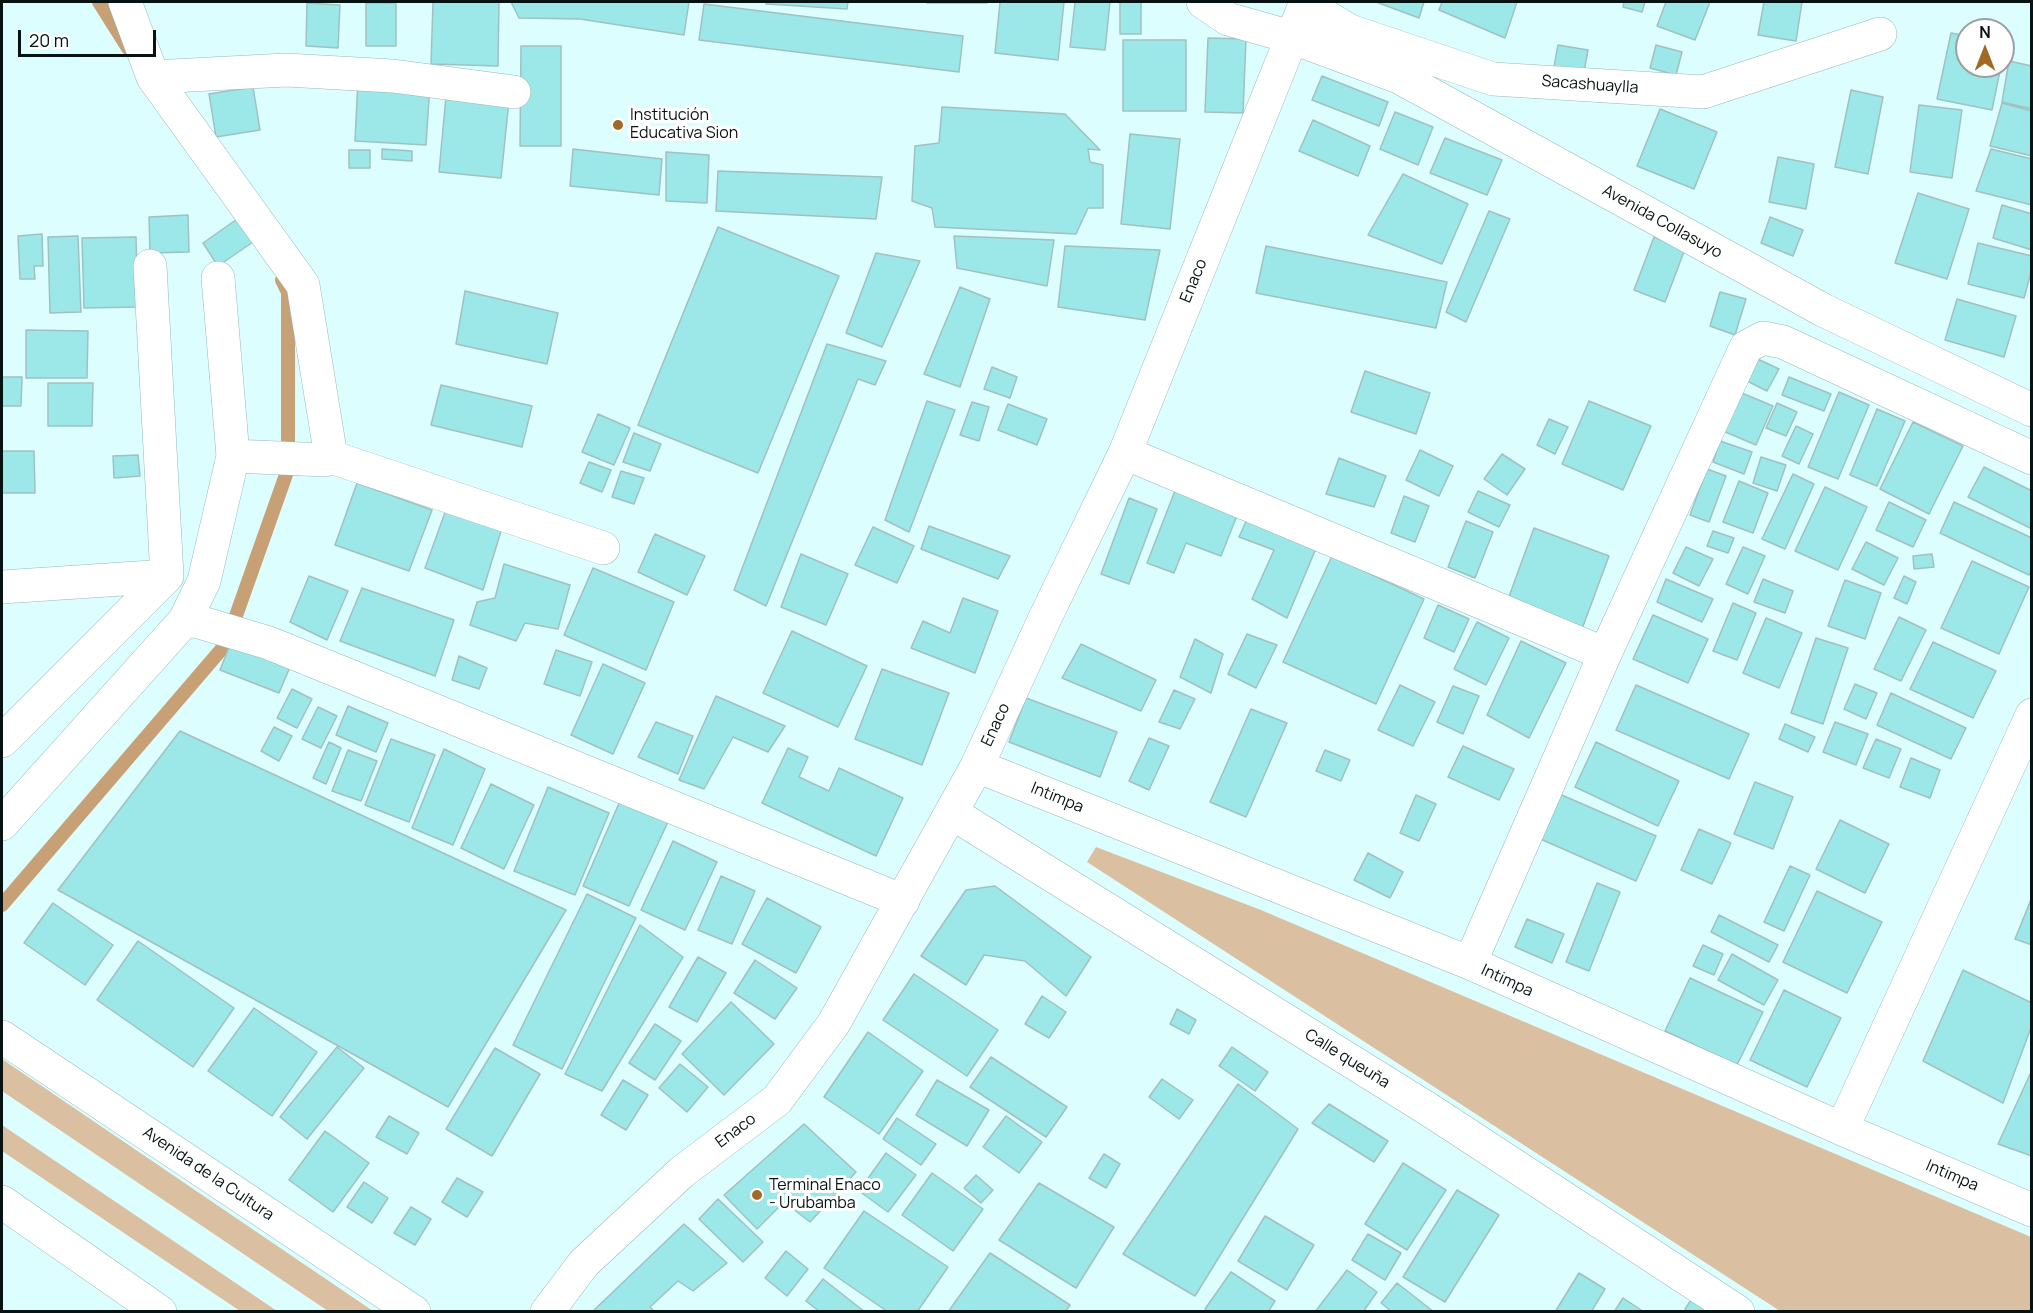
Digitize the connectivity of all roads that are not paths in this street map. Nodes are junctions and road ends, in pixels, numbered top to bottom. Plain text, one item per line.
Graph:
1 (125, 2) edge
2 (1203, 2) edge
3 (1306, 3) edge
4 (1880, 34) dead end
5 (1291, 37) junction
6 (153, 77) junction
7 (514, 92) dead end
8 (150, 266) dead end
9 (218, 278) dead end
10 (2031, 410) edge
11 (1125, 453) junction
12 (239, 456) junction
13 (328, 458) junction
14 (2031, 458) edge
15 (603, 548) dead end
16 (168, 576) junction
17 (2, 587) edge
18 (192, 621) junction
19 (1605, 654) junction
20 (2031, 716) edge
21 (2, 741) edge
22 (977, 766) junction
23 (952, 813) junction
24 (2, 824) edge
25 (903, 901) junction
26 (1470, 963) junction
27 (2, 1037) edge
28 (1842, 1129) junction
29 (2, 1202) edge
30 (2031, 1210) edge
31 (160, 1311) edge
32 (414, 1311) edge
33 (547, 1311) edge
34 (1738, 1311) edge

1 - 6 main road
2 - 5 main road, Avenida Collasuyo
3 - 4 main road, Sacashuaylla
3 - 5 main road, Enaco
5 - 10 main road, Avenida Collasuyo
5 - 11 main road, Enaco
6 - 7 main road
6 - 13 main road
8 - 16 main road
9 - 12 main road
11 - 19 main road
11 - 22 main road, Enaco
12 - 13 main road
12 - 18 main road
13 - 15 main road
14 - 19 main road
16 - 17 main road
16 - 21 main road
18 - 24 main road
18 - 25 main road
19 - 26 main road
20 - 28 main road
22 - 23 main road, Enaco
22 - 26 main road, Intimpa
23 - 25 main road, Enaco
23 - 34 main road, Calle queuña
25 - 33 main road, Enaco
26 - 28 main road, Intimpa
27 - 32 main road, Avenida de la Cultura
28 - 30 main road, Intimpa
29 - 31 main road

